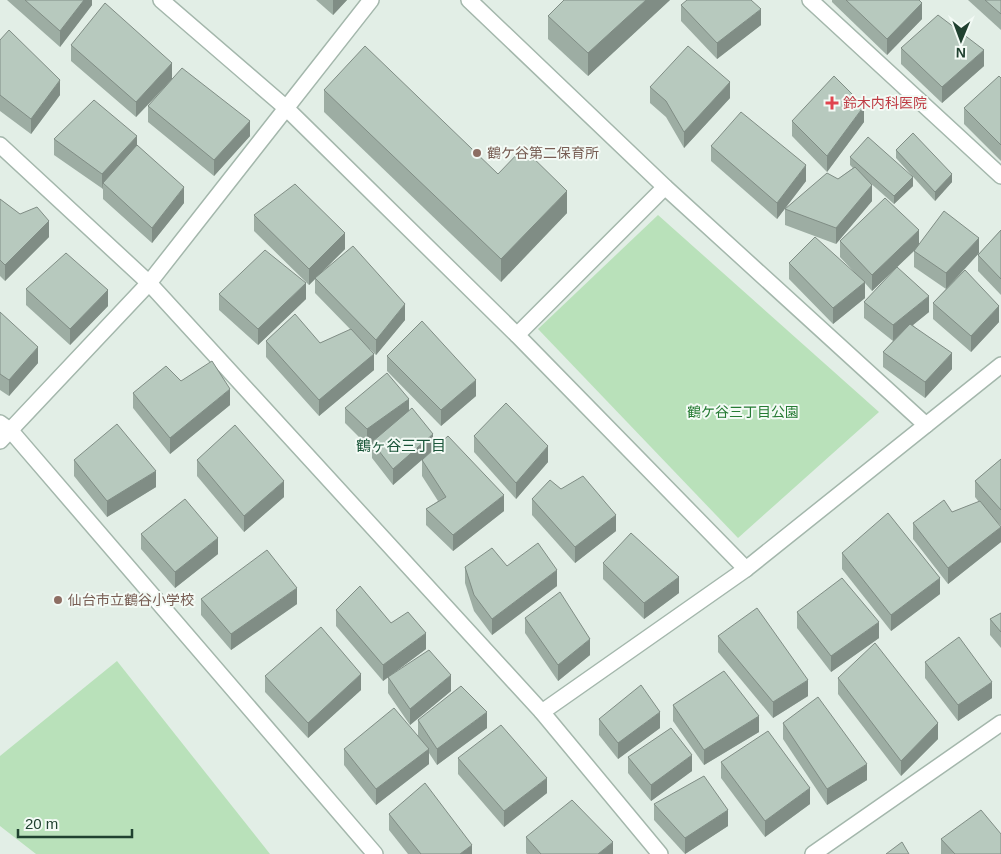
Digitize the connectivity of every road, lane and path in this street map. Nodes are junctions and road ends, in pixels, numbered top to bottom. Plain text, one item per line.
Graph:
1 (161, 0) edge
2 (370, 0) edge
3 (469, 0) edge
4 (810, 0) edge
5 (285, 107) junction
6 (0, 145) edge
7 (1001, 176) edge
8 (665, 187) junction
9 (149, 283) junction
10 (517, 335) junction
11 (1001, 365) edge
12 (926, 425) junction
13 (4, 432) edge
14 (746, 569) junction
15 (542, 712) junction
16 (1001, 723) edge
17 (375, 854) edge
18 (660, 854) edge
19 (813, 854) edge

1 - 5 street
2 - 5 street
3 - 8 street
4 - 7 street
5 - 9 street
5 - 10 street
6 - 9 street
8 - 10 street
8 - 12 street
9 - 13 street
9 - 15 street
10 - 14 street
11 - 12 street
12 - 14 street
13 - 17 street
14 - 15 street
15 - 18 street
16 - 19 street

